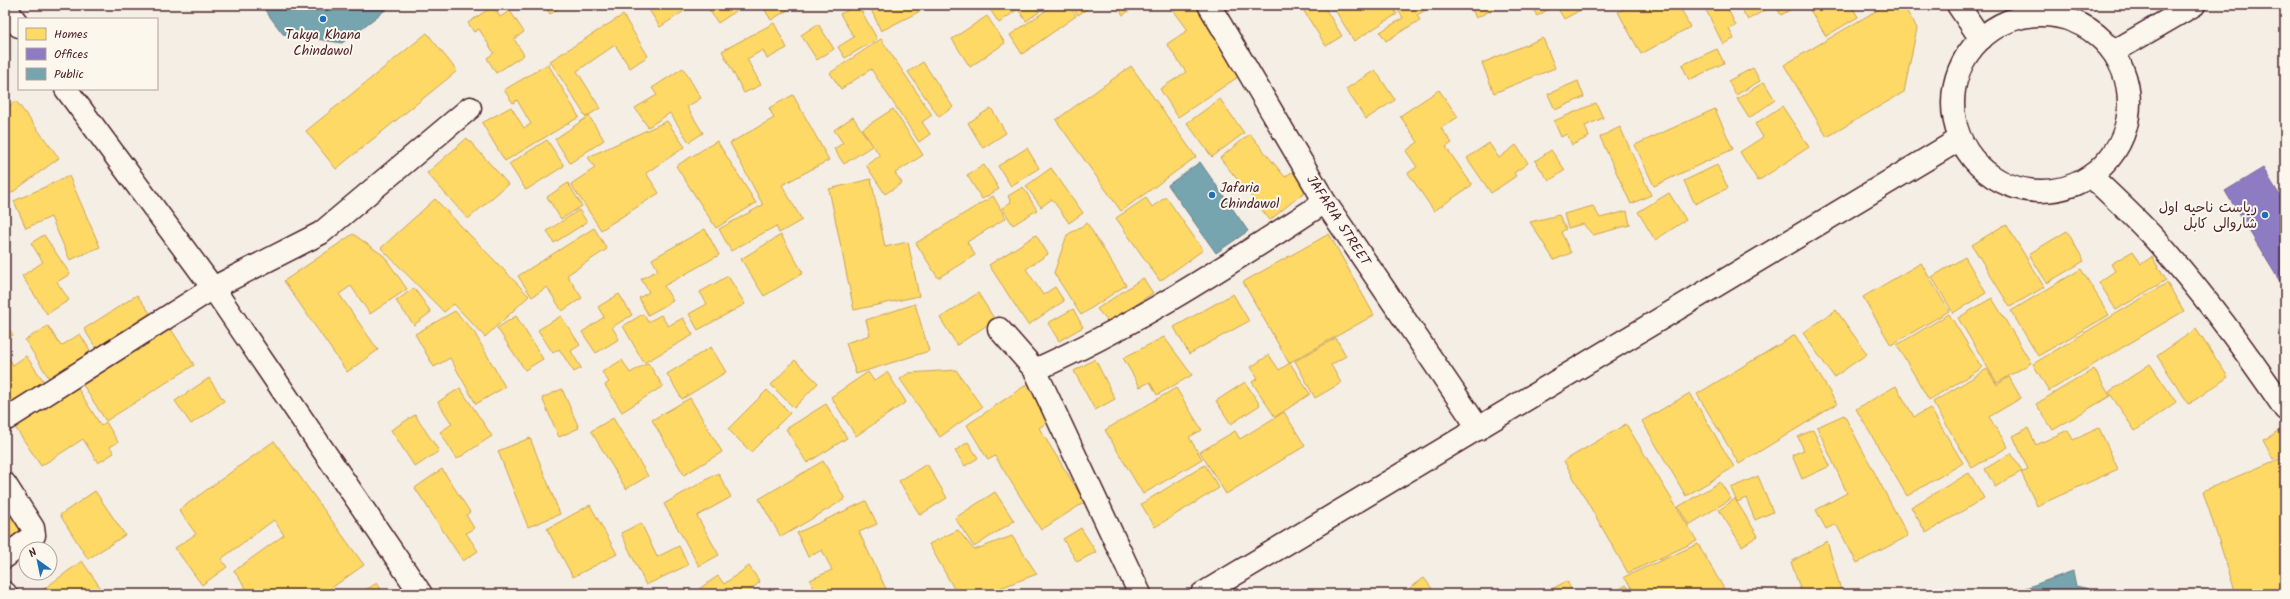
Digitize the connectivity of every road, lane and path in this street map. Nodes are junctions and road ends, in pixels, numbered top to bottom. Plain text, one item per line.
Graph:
1 (1209, 5) edge
2 (1958, 5) edge
3 (2194, 5) edge
4 (5, 7) edge
5 (18, 25) edge
6 (1981, 39) junction
7 (2113, 52) junction
8 (67, 90) edge
9 (470, 108) dead end
10 (1960, 139) junction
11 (2091, 176) junction
12 (1325, 202) junction
13 (213, 288) junction
14 (999, 329) dead end
15 (1035, 370) junction
16 (2285, 409) edge
17 (5, 420) edge
18 (1479, 429) junction
19 (5, 484) edge
20 (5, 557) edge
21 (421, 594) edge
22 (1140, 594) edge
23 (1202, 594) edge

1 - 12 street, JAFARIA STREET
2 - 6 street
3 - 7 street
4 - 5 street
6 - 7 street
6 - 10 street
7 - 11 street
8 - 13 street
9 - 13 street
10 - 11 street
10 - 18 street
11 - 16 street
12 - 15 street
12 - 18 street, JAFARIA STREET
13 - 17 street
13 - 21 street
14 - 15 street
15 - 22 street
18 - 23 street
19 - 20 street

